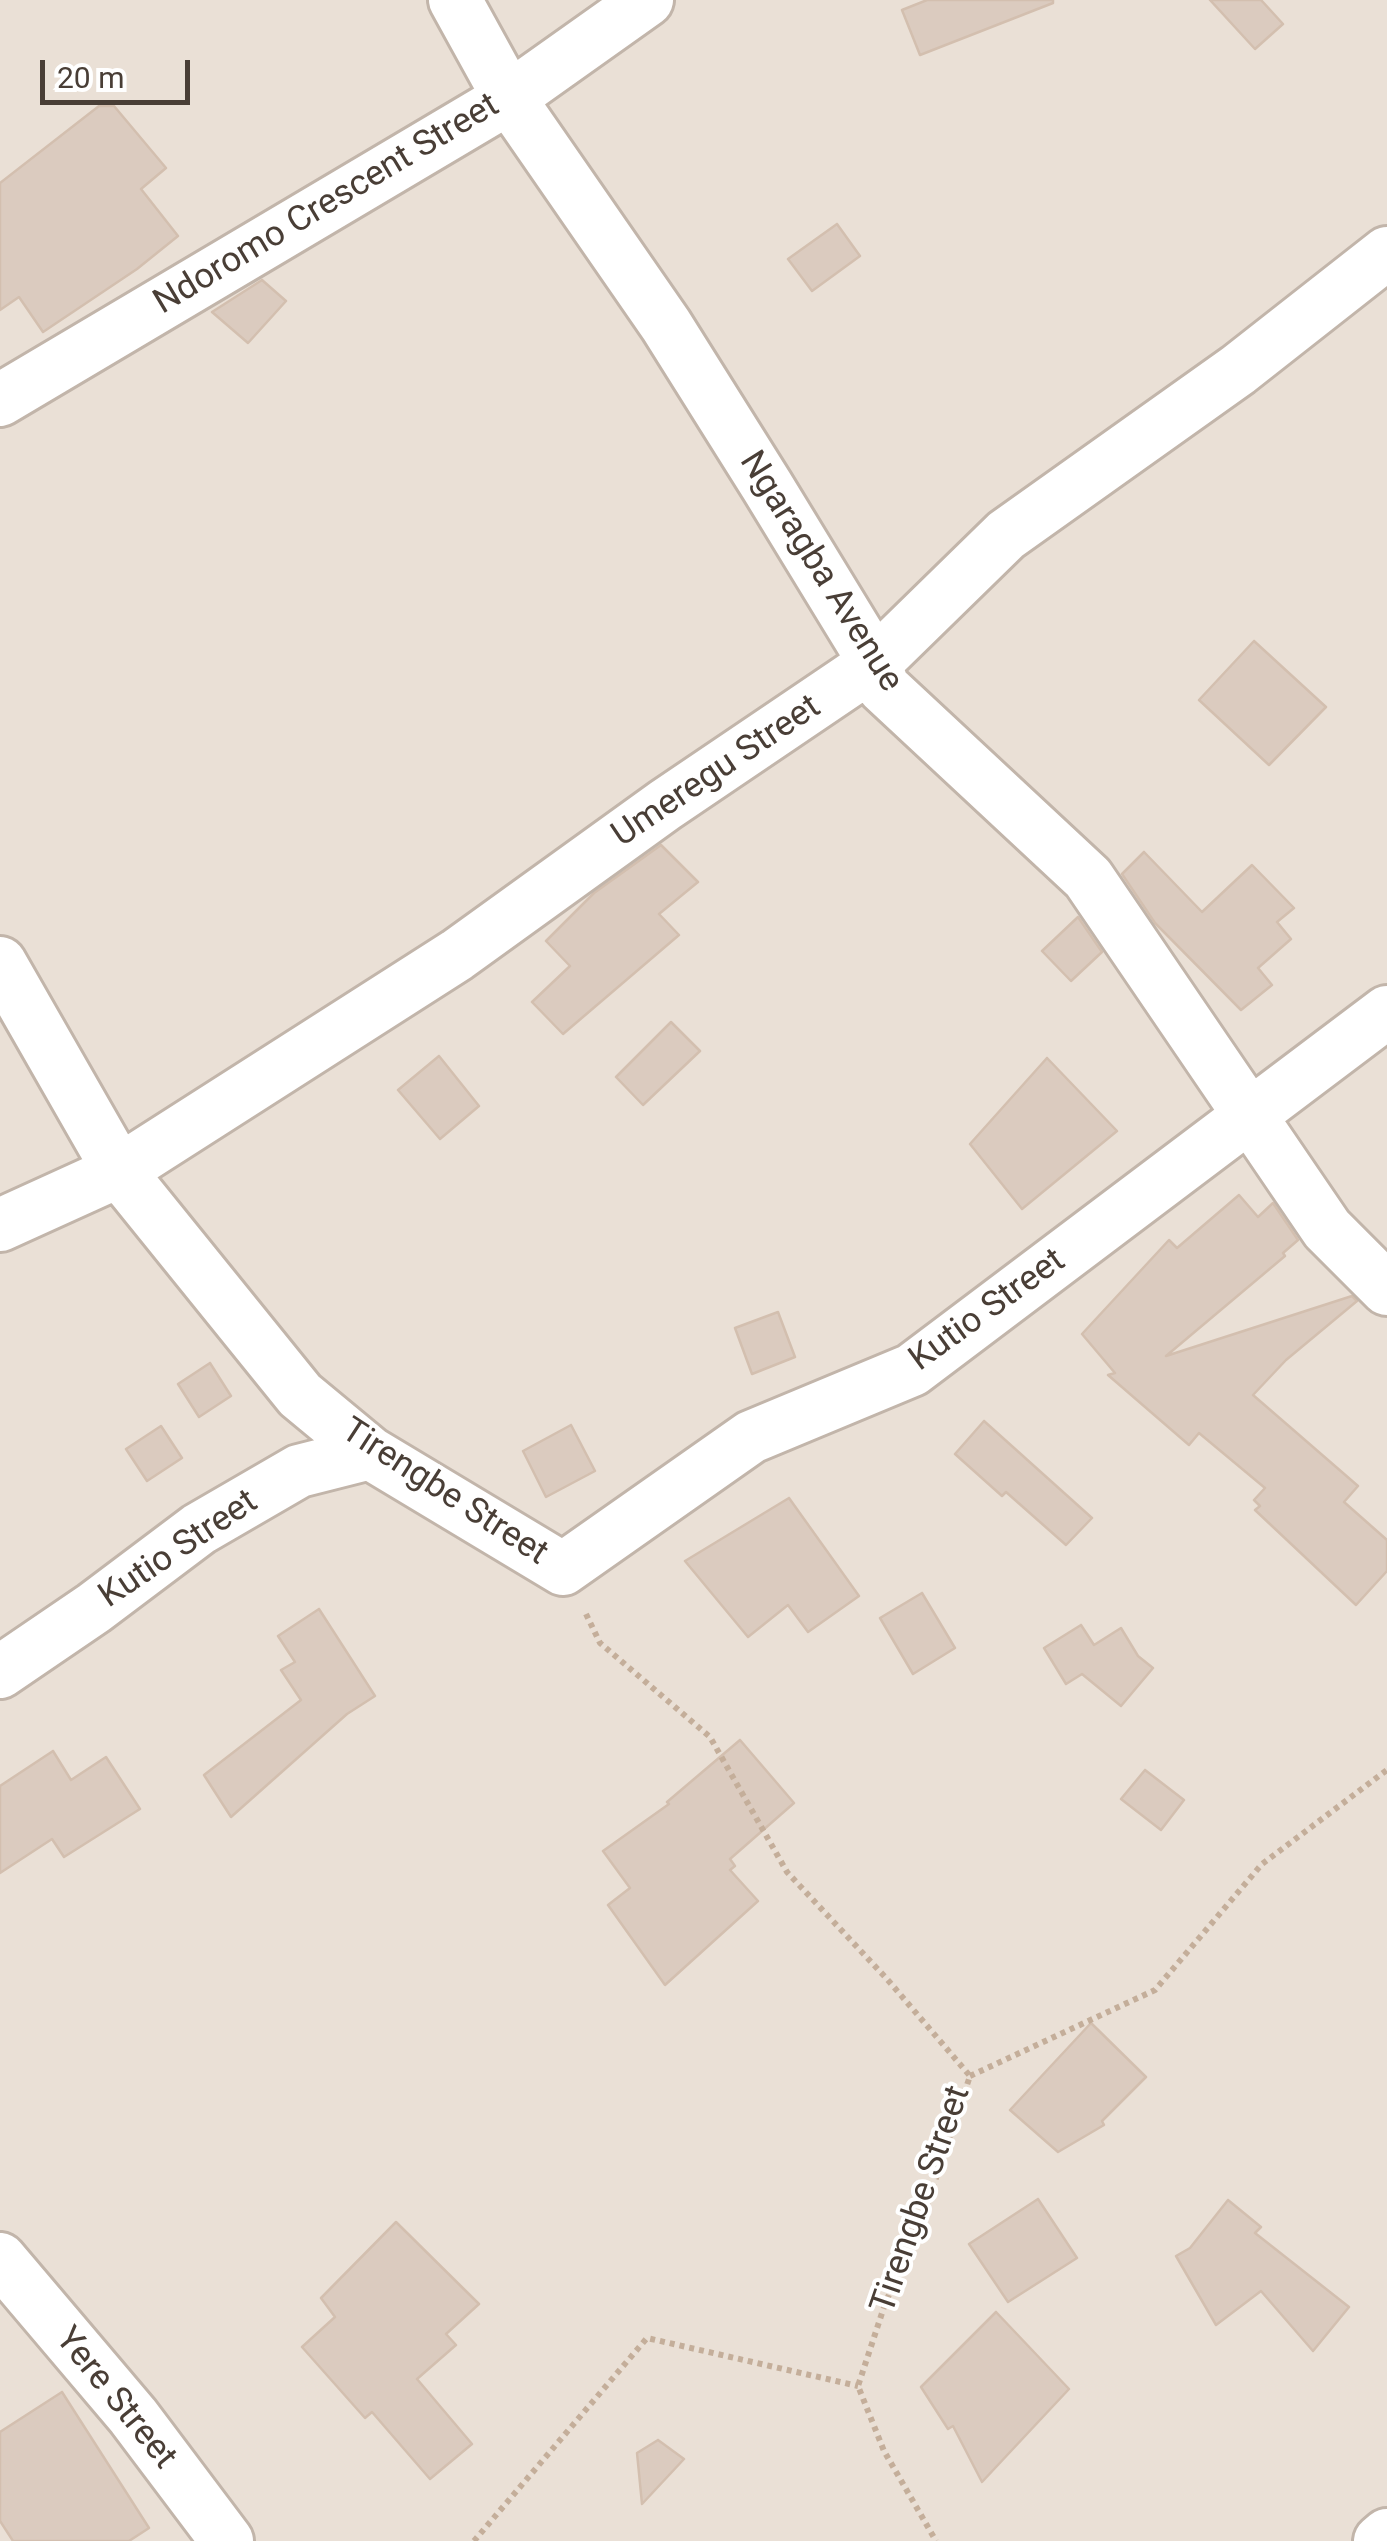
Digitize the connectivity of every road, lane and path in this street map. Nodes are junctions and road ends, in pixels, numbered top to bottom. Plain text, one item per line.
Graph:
1 (455, 0) edge
2 (647, 0) edge
3 (509, 98) junction
4 (1387, 252) edge
5 (0, 400) edge
6 (875, 664) junction
7 (0, 963) edge
8 (1387, 1012) edge
9 (1252, 1114) junction
10 (119, 1171) junction
11 (0, 1226) edge
12 (1387, 1288) edge
13 (370, 1452) junction
14 (563, 1568) junction
15 (0, 1672) edge
16 (1387, 1770) edge
17 (970, 2076) junction
18 (0, 2259) edge
19 (858, 2386) junction
20 (1387, 2536) edge
21 (227, 2541) edge
22 (474, 2541) edge
23 (936, 2541) edge
24 (1380, 2541) edge

1 - 3 street, Ngaragba Avenue
2 - 3 street, Ndoromo Crescent Street
3 - 5 street, Ndoromo Crescent Street
3 - 6 street, Ngaragba Avenue
4 - 6 street, Umeregu Street
6 - 9 street, Ngaragba Avenue
6 - 10 street, Umeregu Street
7 - 10 street, Tirengbe Street
8 - 9 street, Kutio Street
9 - 12 street, Ngaragba Avenue
9 - 14 street, Kutio Street
10 - 11 street, Umeregu Street
10 - 13 street, Tirengbe Street
13 - 14 street, Tirengbe Street
13 - 15 street, Kutio Street
14 - 17 path, Tirengbe Street
16 - 17 path
17 - 19 path, Tirengbe Street
18 - 21 street, Yere Street
19 - 22 path
19 - 23 path
20 - 24 street

